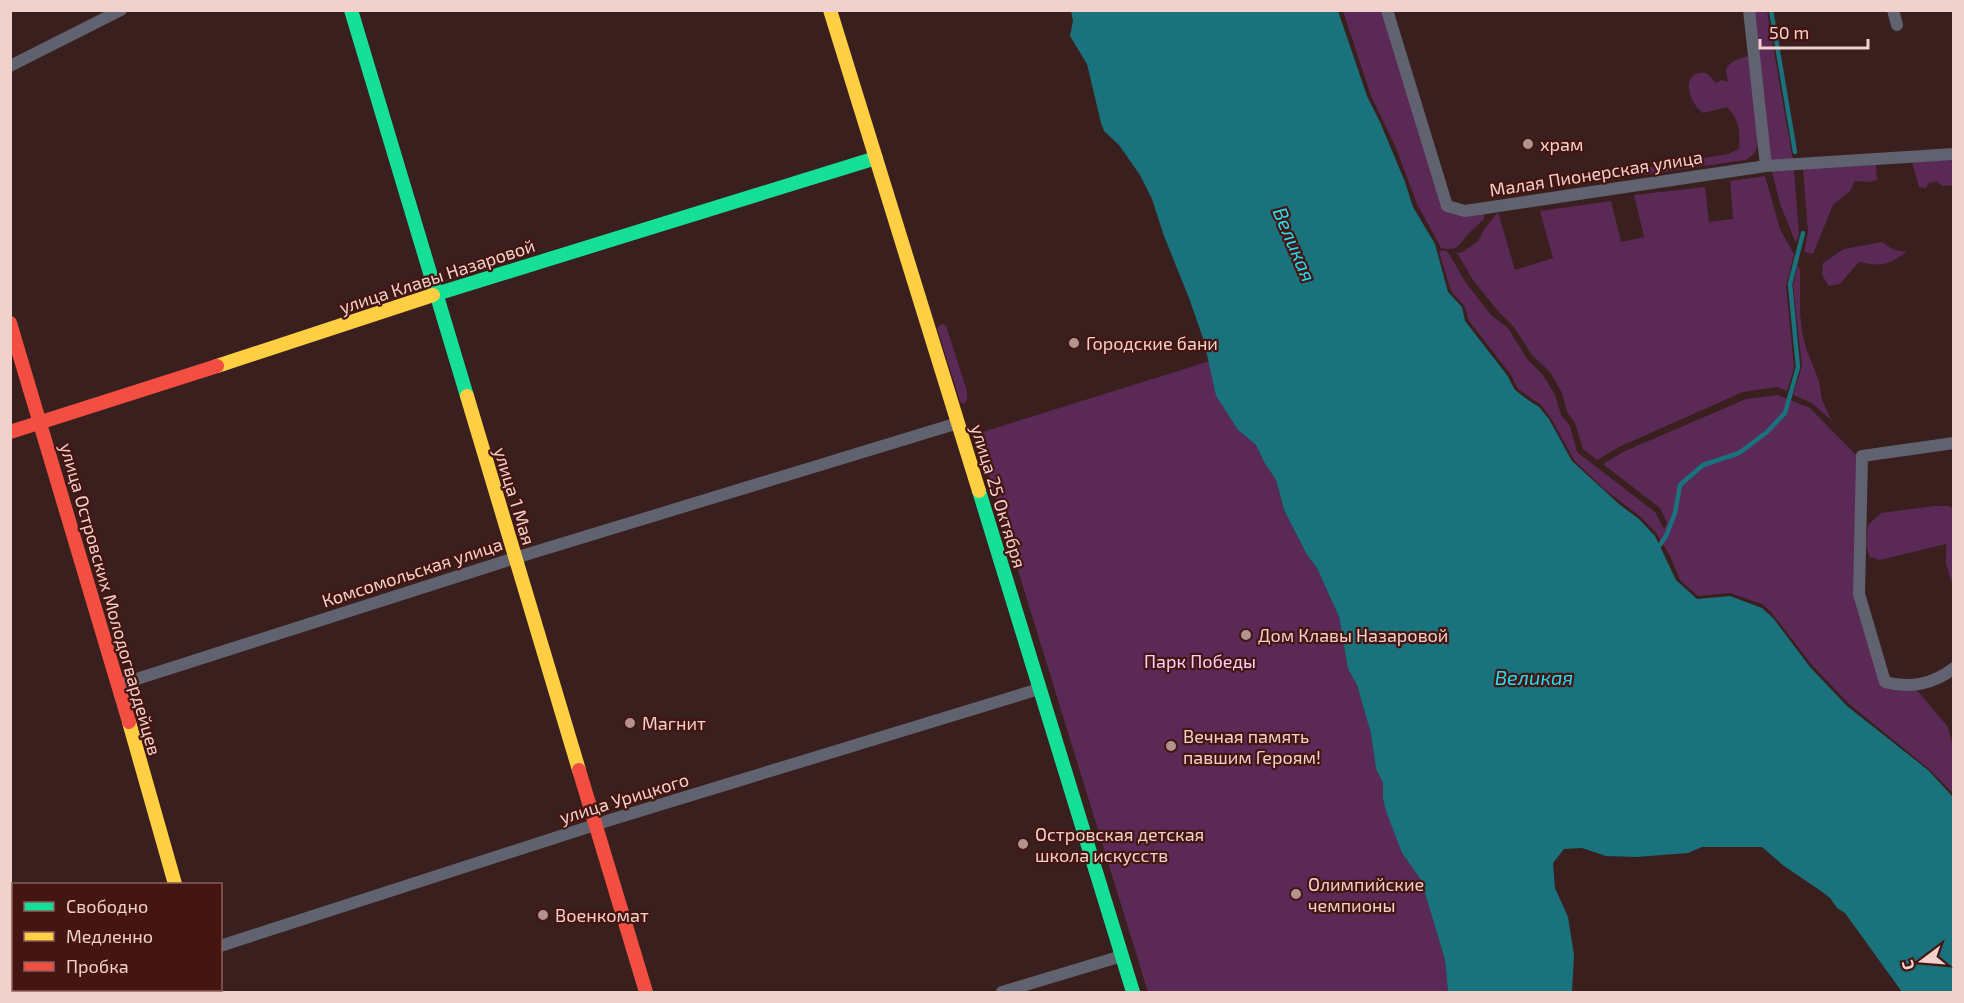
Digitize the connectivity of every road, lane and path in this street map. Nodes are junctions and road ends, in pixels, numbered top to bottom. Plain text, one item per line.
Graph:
1 (121, 10) edge
2 (351, 10) edge
3 (830, 10) edge
4 (1387, 10) edge
5 (1749, 10) edge
6 (1893, 10) edge
7 (1897, 25) dead end
8 (10, 66) edge
9 (1953, 154) edge
10 (876, 158) junction
11 (1766, 166) junction
12 (436, 294) junction
13 (10, 324) edge
14 (41, 423) junction
15 (958, 423) junction
16 (10, 432) edge
17 (1953, 443) edge
18 (515, 558) junction
19 (1953, 668) edge
20 (118, 685) junction
21 (1039, 689) junction
22 (596, 825) junction
23 (174, 883) edge
24 (222, 945) edge
25 (1122, 956) junction
26 (646, 993) edge
27 (1002, 993) edge
28 (1133, 993) edge

1 - 8 street
2 - 12 street, улица 1 Мая
3 - 10 street, улица 25 Октября
4 - 11 street, Малая Пионерская улица
5 - 11 street
6 - 7 street
9 - 11 street, Малая Пионерская улица
10 - 12 street, улица Клавы Назаровой
10 - 15 street, улица 25 Октября
12 - 14 street, улица Клавы Назаровой
12 - 18 street, улица 1 Мая
13 - 14 street, улица Островских Молодогвардейцев
14 - 16 street, улица Клавы Назаровой
14 - 20 street, улица Островских Молодогвардейцев
15 - 18 street, Комсомольская улица
15 - 21 street, улица 25 Октября
17 - 19 street
18 - 20 street, Комсомольская улица
18 - 22 street, улица 1 Мая
20 - 23 street, улица Островских Молодогвардейцев
21 - 22 street, улица Урицкого
21 - 25 street, улица 25 Октября
22 - 24 street, улица Урицкого
22 - 26 street, улица 1 Мая
25 - 27 street
25 - 28 street, улица 25 Октября

